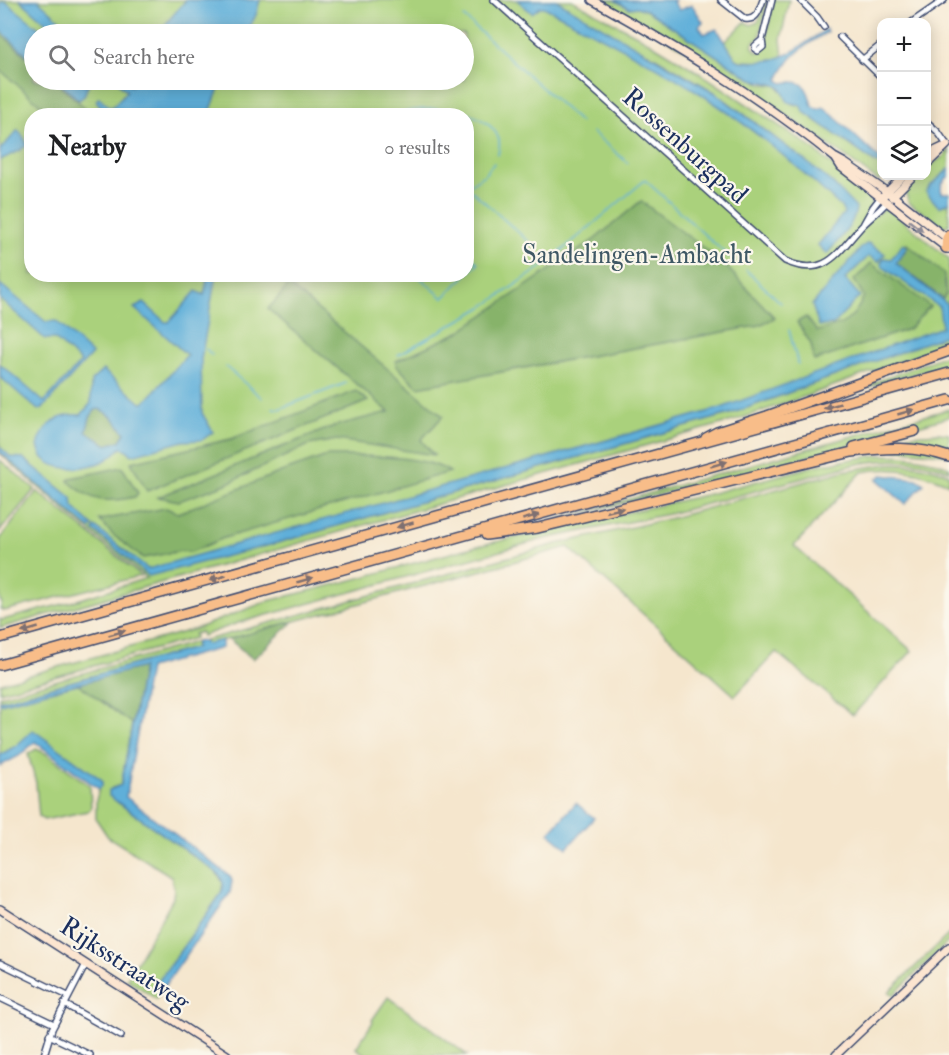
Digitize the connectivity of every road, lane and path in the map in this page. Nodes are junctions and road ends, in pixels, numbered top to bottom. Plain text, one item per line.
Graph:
1 (494, 0) edge
2 (592, 0) edge
3 (722, 0) edge
4 (763, 0) edge
5 (772, 0) edge
6 (800, 0) edge
7 (944, 0) edge
8 (918, 18) edge
9 (824, 27) dead end
10 (840, 37) dead end
11 (762, 40) dead end
12 (877, 48) edge
13 (862, 60) junction
14 (877, 74) edge
15 (931, 125) edge
16 (948, 145) edge
17 (931, 153) edge
18 (834, 157) junction
19 (931, 161) edge
20 (900, 180) edge
21 (908, 180) edge
22 (890, 194) junction
23 (883, 200) junction
24 (948, 243) edge
25 (949, 351) edge
26 (949, 373) edge
27 (949, 399) edge
28 (915, 431) dead end
29 (696, 444) junction
30 (949, 457) edge
31 (787, 467) junction
32 (454, 539) junction
33 (0, 638) edge
34 (0, 665) edge
35 (0, 909) edge
36 (949, 947) edge
37 (0, 963) edge
38 (86, 964) junction
39 (68, 996) junction
40 (0, 998) edge
41 (64, 1004) junction
42 (54, 1024) junction
43 (49, 1035) junction
44 (121, 1036) dead end
45 (44, 1055) edge
46 (90, 1055) edge
47 (227, 1055) edge
48 (836, 1055) edge

1 - 23 street, Rossenburgpad
2 - 18 main road
3 - 4 street
5 - 11 street
6 - 9 street
7 - 8 street
10 - 13 street
12 - 13 street
13 - 14 street
15 - 16 street
16 - 17 main road
16 - 19 main road
18 - 22 main road
18 - 23 main road
20 - 22 main road
21 - 22 main road
22 - 23 main road
22 - 24 main road
23 -> 24 main road
25 - 29 highway
26 -> 29 highway
32 -> 27 highway
28 - 31 highway
29 -> 33 highway
30 - 31 highway
32 -> 31 highway
34 -> 32 highway
35 - 38 main road, Rijksstraatweg
36 - 48 main road
37 - 39 street
38 - 39 street
38 - 47 main road, Rijksstraatweg
39 - 41 street
40 - 42 street
41 - 42 street
41 - 44 street
42 - 43 street
43 - 45 street
43 - 46 street

